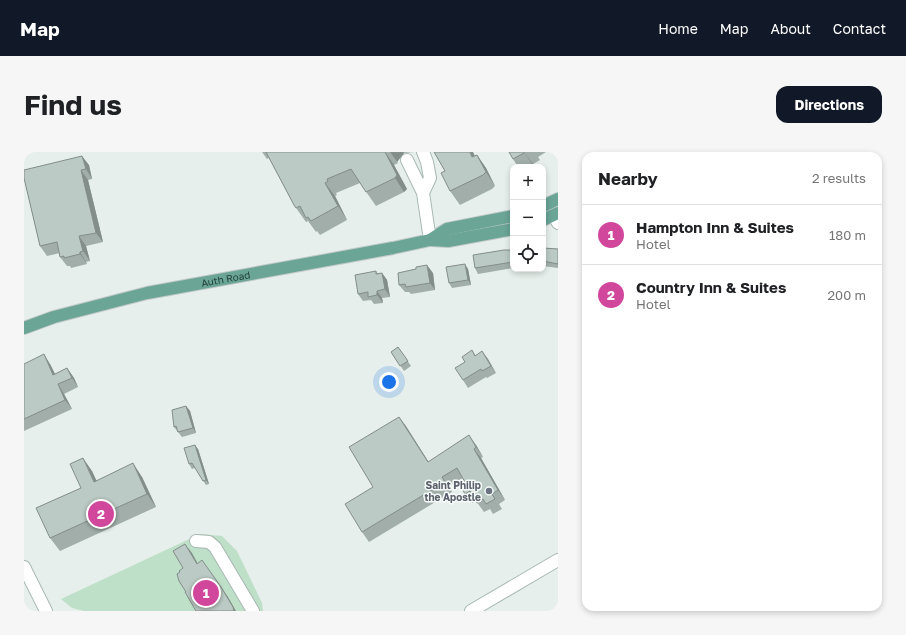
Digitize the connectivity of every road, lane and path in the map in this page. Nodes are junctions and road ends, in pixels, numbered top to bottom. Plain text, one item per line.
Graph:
1 (423, 152) edge
2 (407, 160) dead end
3 (423, 193) junction
4 (558, 199) edge
5 (546, 205) edge
6 (510, 217) edge
7 (510, 230) edge
8 (430, 240) junction
9 (24, 328) edge
10 (196, 541) dead end
11 (558, 560) edge
12 (24, 567) edge
13 (46, 611) edge
14 (253, 611) edge
15 (471, 611) edge

1 - 3 street
2 - 3 street
3 - 8 street
4 - 5 main road
6 - 8 main road, Auth Road
7 - 8 main road, Auth Road
8 - 9 main road, Auth Road
10 - 14 street
11 - 15 street
12 - 13 street

